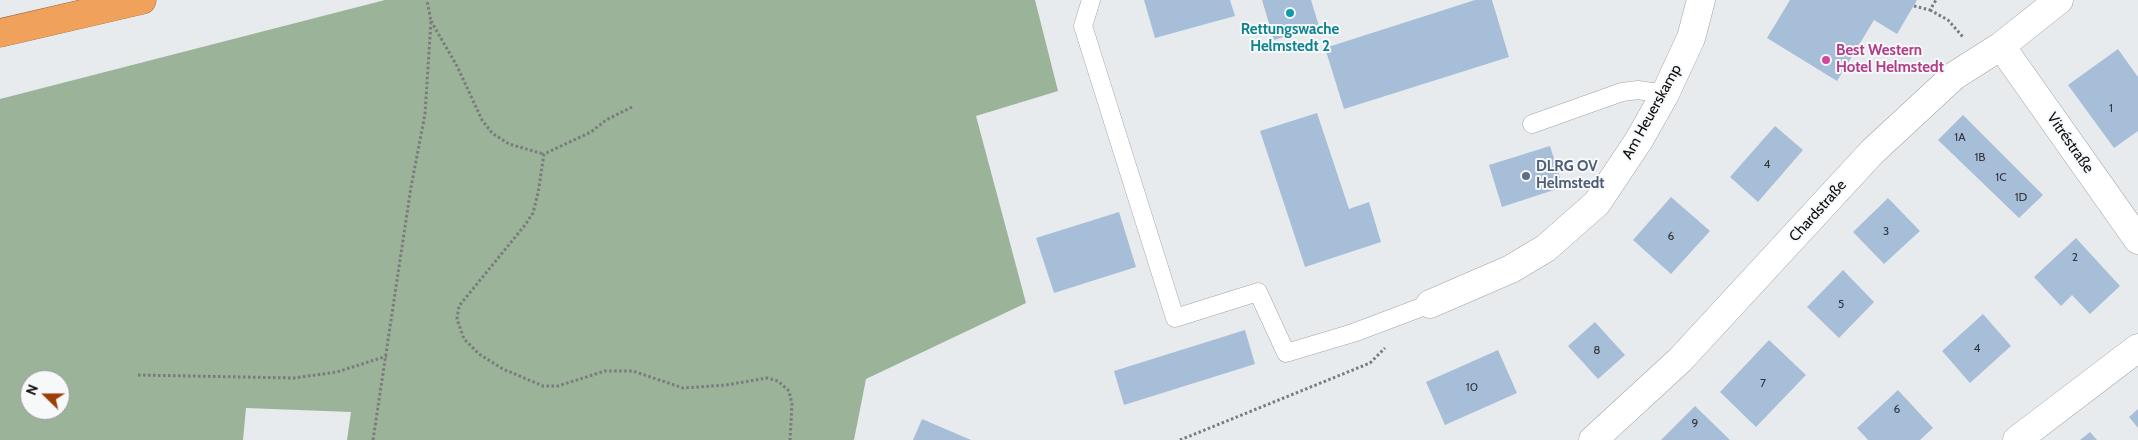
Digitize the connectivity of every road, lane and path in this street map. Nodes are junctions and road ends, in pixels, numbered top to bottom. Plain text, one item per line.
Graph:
1 (142, 0) edge
2 (427, 0) edge
3 (1091, 0) edge
4 (1701, 0) edge
5 (1936, 0) edge
6 (2059, 0) edge
7 (1914, 6) dead end
8 (1930, 10) junction
9 (431, 21) junction
10 (0, 34) edge
11 (1990, 53) junction
12 (1665, 94) junction
13 (632, 107) dead end
14 (1532, 124) dead end
15 (544, 154) junction
16 (2138, 240) edge
17 (1430, 304) joint
18 (1390, 344) dead end
19 (2138, 348) edge
20 (386, 356) junction
21 (138, 375) dead end
22 (373, 440) edge
23 (790, 440) edge
24 (1180, 440) edge
25 (1593, 440) edge
26 (2016, 440) edge

1 - 10 highway
2 - 9 path
3 - 17 lane
4 - 12 street, Am Heuerskamp
5 - 8 path
6 - 11 street, Chardstraße
7 - 8 path
8 - 11 path
9 - 15 path
9 - 20 path
11 - 16 street, Vitréstraße
11 - 25 street, Chardstraße
12 - 14 lane
12 - 17 street, Am Heuerskamp
13 - 15 path
15 - 23 path
18 - 24 path
19 - 26 street
20 - 21 path
20 - 22 path

